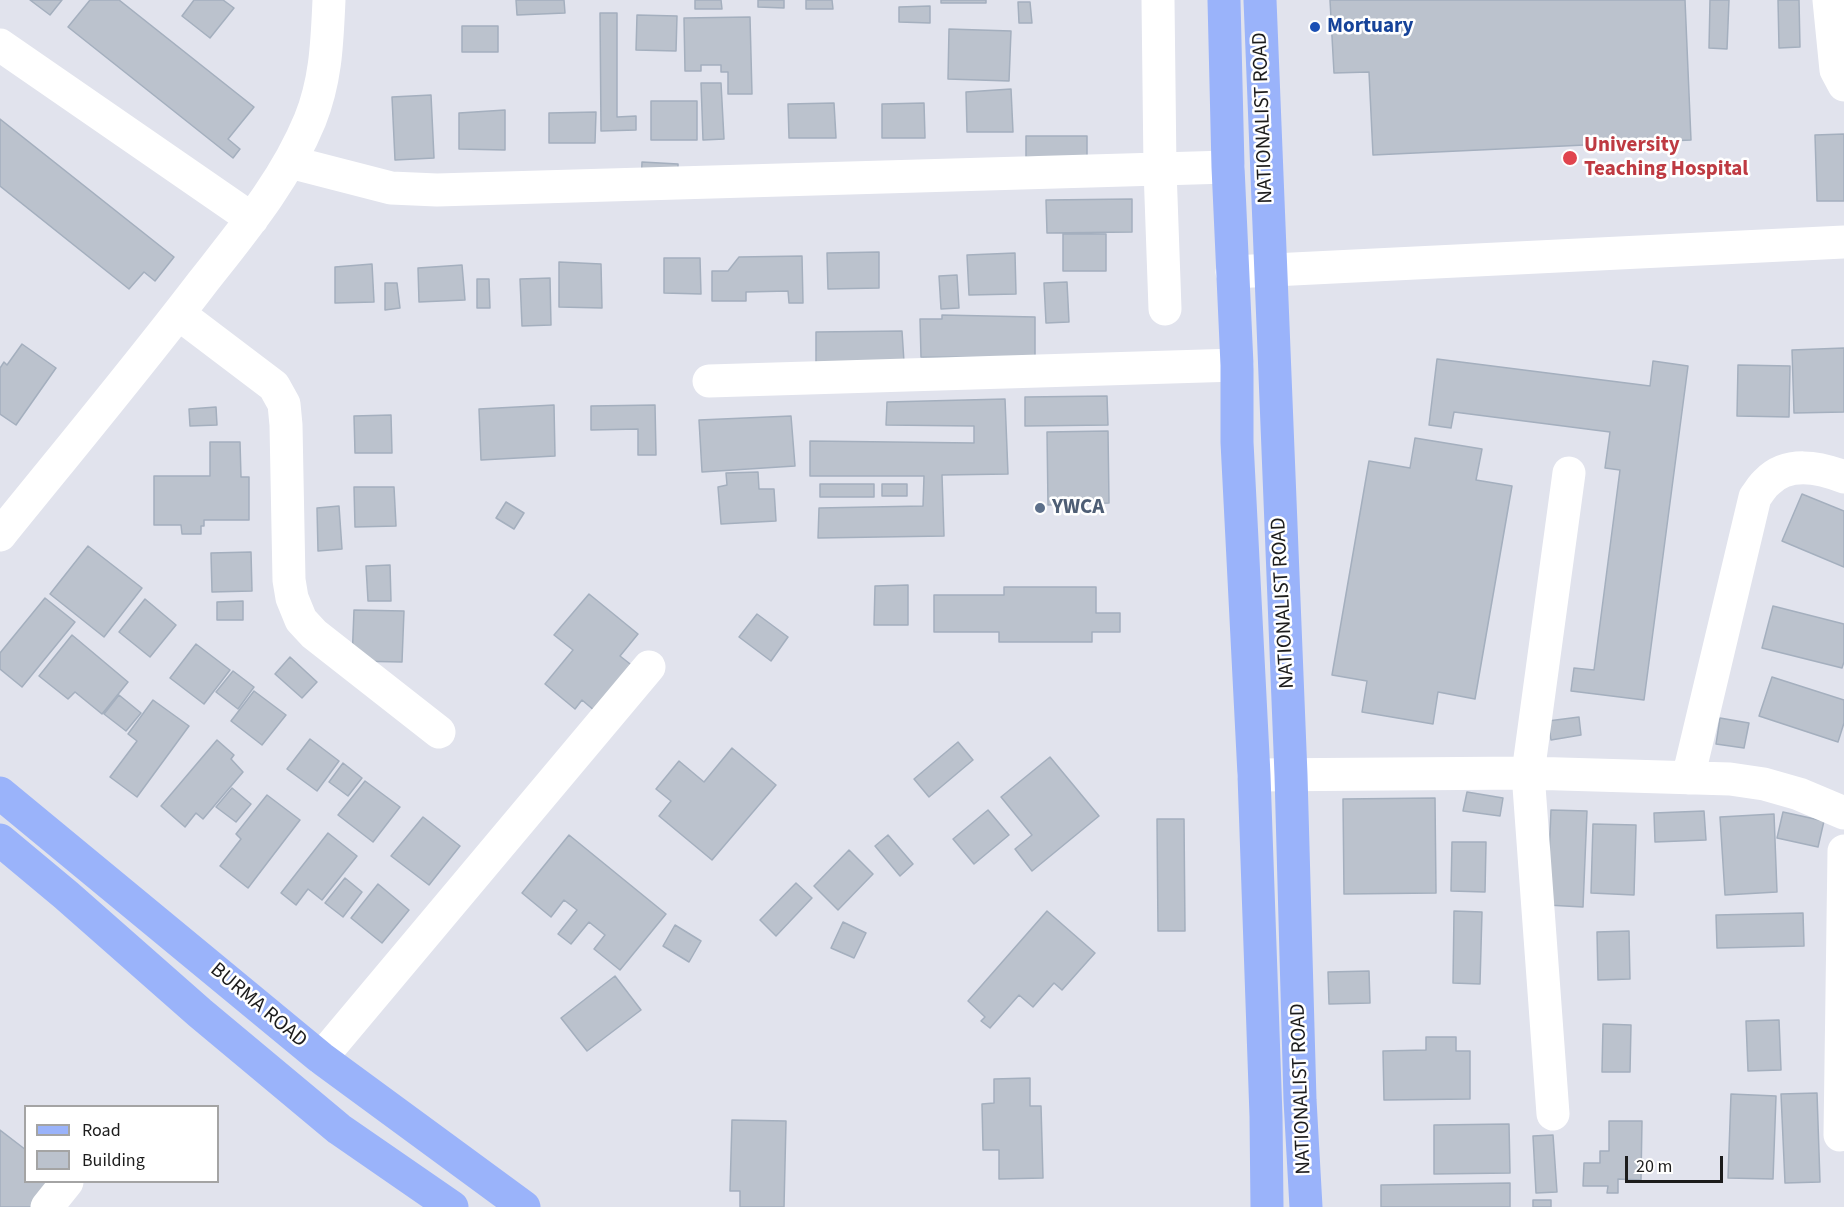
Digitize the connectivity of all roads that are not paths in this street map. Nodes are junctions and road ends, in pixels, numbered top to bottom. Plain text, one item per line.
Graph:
1 (329, 0) edge
2 (1158, 0) edge
3 (1224, 0) edge
4 (1260, 0) edge
5 (1829, 0) edge
6 (0, 45) edge
7 (1844, 85) edge
8 (291, 162) junction
9 (1228, 167) junction
10 (1160, 170) junction
11 (252, 219) junction
12 (1844, 242) edge
13 (1270, 269) junction
14 (1232, 272) junction
15 (1165, 309) dead end
16 (179, 314) junction
17 (1237, 364) junction
18 (709, 381) dead end
19 (1569, 473) dead end
20 (1844, 477) edge
21 (0, 535) edge
22 (649, 667) dead end
23 (439, 732) dead end
24 (1528, 773) junction
25 (1254, 775) junction
26 (1291, 775) junction
27 (1688, 778) junction
28 (0, 793) edge
29 (1844, 813) edge
30 (0, 840) edge
31 (1844, 851) edge
32 (321, 1058) junction
33 (1553, 1114) dead end
34 (1840, 1135) dead end
35 (67, 1183) edge
36 (47, 1207) edge
37 (452, 1207) edge
38 (524, 1207) edge
39 (1267, 1207) edge
40 (1306, 1207) edge

1 - 8 street
2 - 10 street
3 - 9 main road, NATIONALIST ROAD
4 - 13 main road, NATIONALIST ROAD
5 - 7 street
6 - 11 street
8 - 10 street
8 - 11 street
9 - 10 street
9 - 14 main road, NATIONALIST ROAD
10 - 15 street
11 - 16 street
12 - 13 street
13 - 14 street
13 - 26 main road, NATIONALIST ROAD
14 - 17 main road, NATIONALIST ROAD
16 - 21 street
16 - 23 street
17 - 18 street
17 - 25 main road, NATIONALIST ROAD
19 - 24 street
20 - 27 street
22 - 32 street
24 - 26 street
24 - 27 street
24 - 33 street
25 - 26 street
25 - 39 main road, NATIONALIST ROAD
26 - 40 main road, NATIONALIST ROAD
27 - 29 street
28 - 32 main road, BURMA ROAD
30 - 37 main road, BURMA ROAD
31 - 34 street
32 - 38 main road, BURMA ROAD
35 - 36 street

